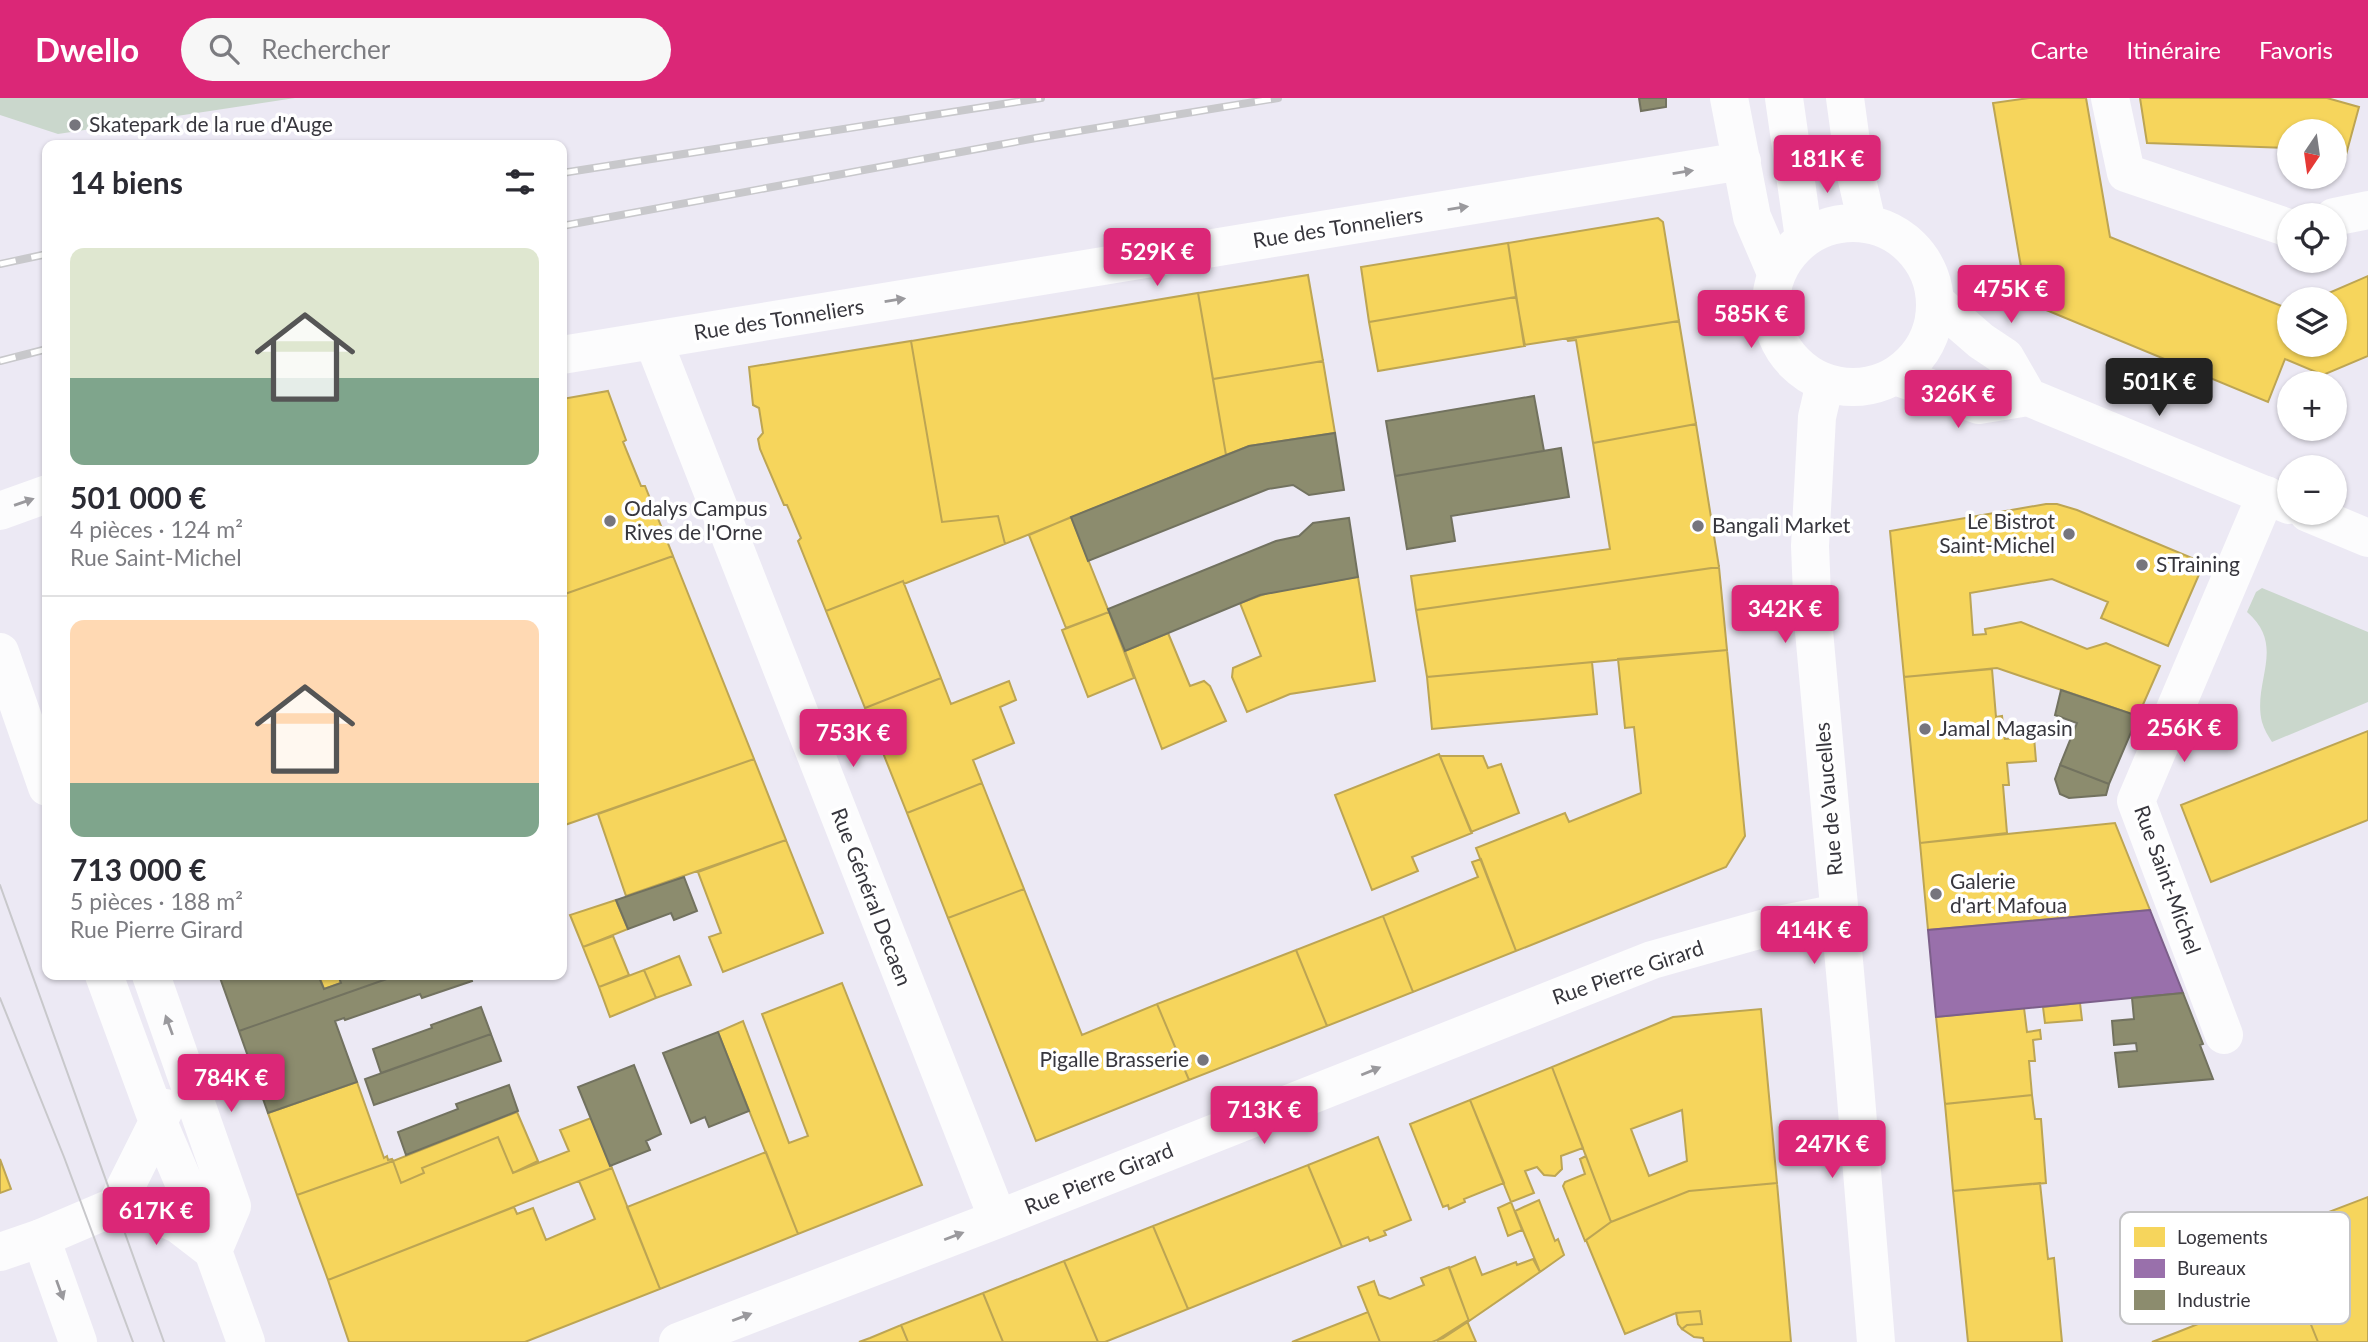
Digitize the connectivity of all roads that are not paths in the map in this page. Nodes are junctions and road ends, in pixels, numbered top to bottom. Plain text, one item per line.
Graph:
1 (1729, 98) edge
2 (1784, 98) edge
3 (1845, 98) edge
4 (2110, 98) edge
5 (1742, 161) junction
6 (2368, 210) edge
7 (2347, 214) edge
8 (1867, 223) junction
9 (2277, 224) edge
10 (1804, 238) junction
11 (1776, 273) junction
12 (1936, 302) junction
13 (653, 340) junction
14 (567, 354) edge
15 (1895, 376) junction
16 (1825, 383) junction
17 (2028, 397) junction
18 (42, 496) edge
19 (2277, 500) edge
20 (0, 511) edge
21 (2337, 525) edge
22 (2368, 538) edge
23 (0, 652) edge
24 (42, 773) edge
25 (1839, 913) junction
26 (106, 980) edge
27 (153, 980) edge
28 (2224, 1035) dead end
29 (184, 1070) junction
30 (158, 1122) junction
31 (116, 1206) junction
32 (998, 1219) junction
33 (41, 1238) junction
34 (213, 1251) junction
35 (0, 1252) edge
36 (78, 1342) edge
37 (246, 1342) edge
38 (678, 1342) edge
39 (1876, 1342) edge

1 - 5 street
2 - 10 street
3 - 8 street
4 - 9 street
5 - 11 street
13 -> 5 street, Rue des Tonneliers
6 - 7 street
8 - 10 street
8 - 12 street
10 - 11 street
11 - 16 street
12 - 15 street
12 - 17 street
13 - 14 street, Rue des Tonneliers
13 - 32 street, Rue Général Decaen
15 - 16 street
15 - 17 street
16 - 25 street, Rue de Vaucelles
17 - 19 street, Rue Saint-Michel
20 -> 18 street
19 - 28 street, Rue Saint-Michel
21 - 22 street
23 - 24 street
32 -> 25 street, Rue Pierre Girard
25 - 39 street, Rue de Vaucelles
26 - 30 street
29 -> 27 street
29 - 30 street
29 - 34 street
30 - 31 street
30 - 34 street
31 - 33 street
31 - 34 street
38 -> 32 street, Rue Pierre Girard
33 - 35 street
33 -> 36 street
34 - 37 street

